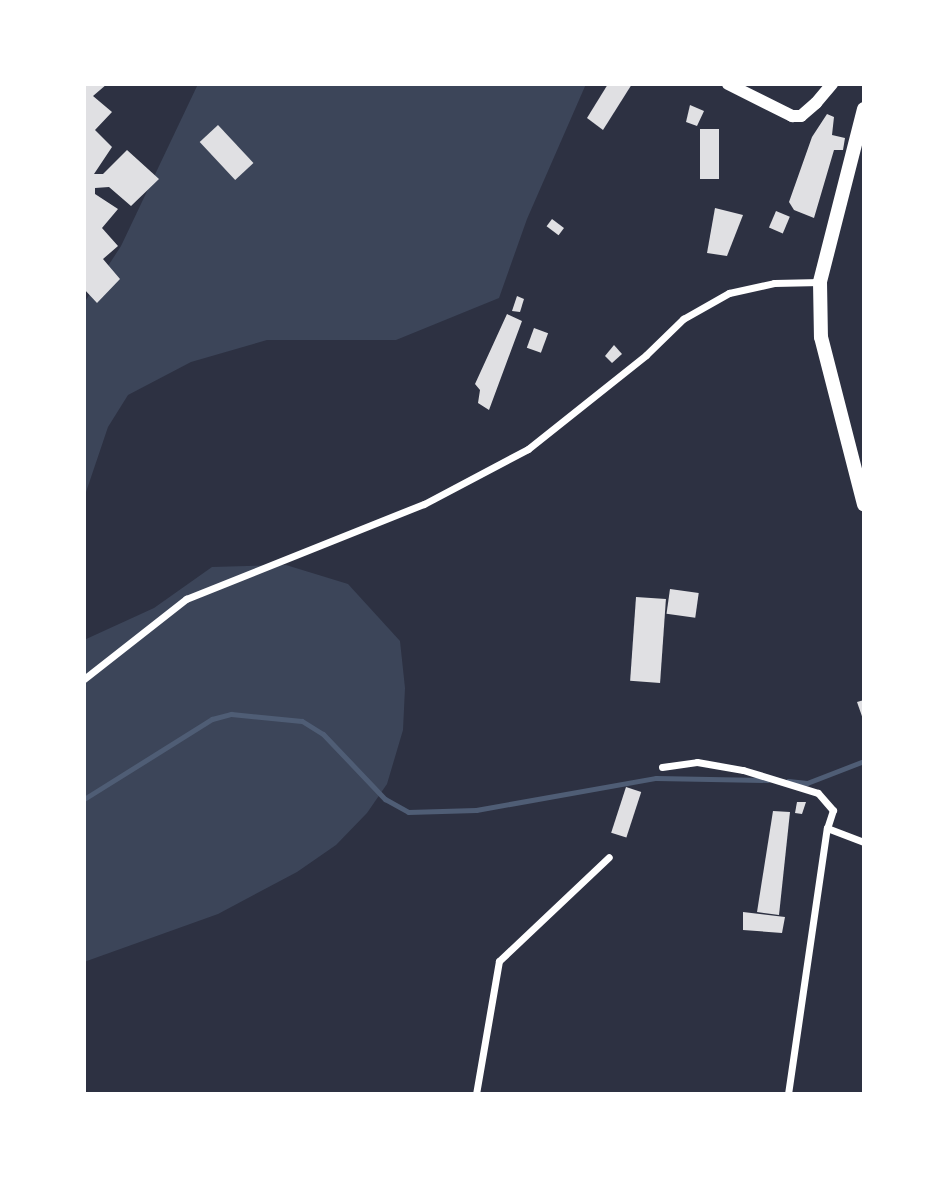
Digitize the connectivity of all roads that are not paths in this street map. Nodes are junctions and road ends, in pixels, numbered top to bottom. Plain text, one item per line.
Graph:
1 (727, 84) edge
2 (832, 84) edge
3 (864, 108) edge
4 (820, 282) junction
5 (864, 505) edge
6 (84, 679) edge
7 (662, 767) dead end
8 (827, 828) junction
9 (864, 842) edge
10 (609, 857) dead end
11 (476, 1094) edge
12 (788, 1094) edge

1 - 2 street
3 - 4 main road
4 - 5 main road
4 - 6 street
7 - 8 street
8 - 9 street
8 - 12 street
10 - 11 street

